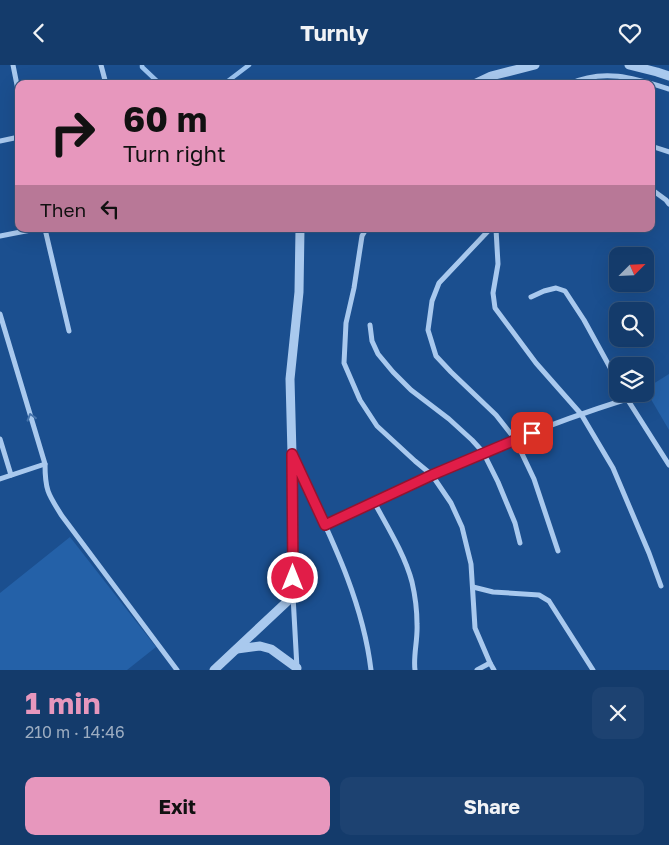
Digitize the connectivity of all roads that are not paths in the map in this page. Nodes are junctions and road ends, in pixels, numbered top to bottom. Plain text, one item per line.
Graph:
1 (13, 65) edge
2 (101, 65) edge
3 (535, 65) edge
4 (629, 65) edge
5 (669, 76) edge
6 (16, 80) edge
7 (105, 80) edge
8 (482, 80) edge
9 (578, 80) edge
10 (640, 80) edge
11 (655, 85) edge
12 (669, 89) edge
13 (15, 138) edge
14 (0, 141) edge
15 (655, 147) edge
16 (669, 152) edge
17 (655, 192) edge
18 (669, 205) edge
19 (21, 232) edge
20 (46, 232) edge
21 (300, 232) edge
22 (364, 232) edge
23 (487, 232) edge
24 (496, 232) edge
25 (0, 236) edge
26 (531, 297) dead end
27 (0, 314) edge
28 (370, 325) dead end
29 (69, 331) dead end
30 (609, 366) edge
31 (610, 402) edge
32 (629, 402) edge
33 (581, 414) junction
34 (0, 439) edge
35 (515, 439) junction
36 (483, 452) junction
37 (292, 454) junction
38 (45, 464) junction
39 (669, 465) edge
40 (11, 475) junction
41 (432, 475) junction
42 (0, 479) edge
43 (374, 502) junction
44 (325, 525) junction
45 (520, 543) dead end
46 (558, 551) dead end
47 (661, 585) dead end
48 (473, 587) junction
49 (293, 596) junction
50 (237, 649) junction
51 (490, 663) junction
52 (297, 669) edge
53 (177, 670) edge
54 (214, 670) edge
55 (371, 670) edge
56 (414, 670) edge
57 (477, 670) edge
58 (494, 670) edge
59 (593, 670) edge

1 - 6 street
2 - 7 street
3 - 8 street
4 - 5 street
9 - 10 street
11 - 12 street
13 - 14 street
15 - 16 street
17 - 18 street
19 - 25 street
20 - 29 street
21 - 37 street
22 - 41 street
23 - 35 street
24 - 33 street
26 - 30 street
38 -> 27 street
28 - 36 street
31 - 33 street
32 - 39 street
33 - 35 street
33 - 47 street
34 - 40 street
35 - 36 street
35 - 46 street
36 - 41 street
36 - 45 street
37 - 44 street
37 - 49 street
38 - 40 street
38 - 53 street
40 - 42 street
41 - 43 street
41 - 48 street
43 - 44 street
43 - 56 street
44 - 55 street
48 - 51 street
48 - 59 street
49 - 50 street
49 - 52 street
50 - 52 street
50 - 54 street
51 - 57 street
51 - 58 street

